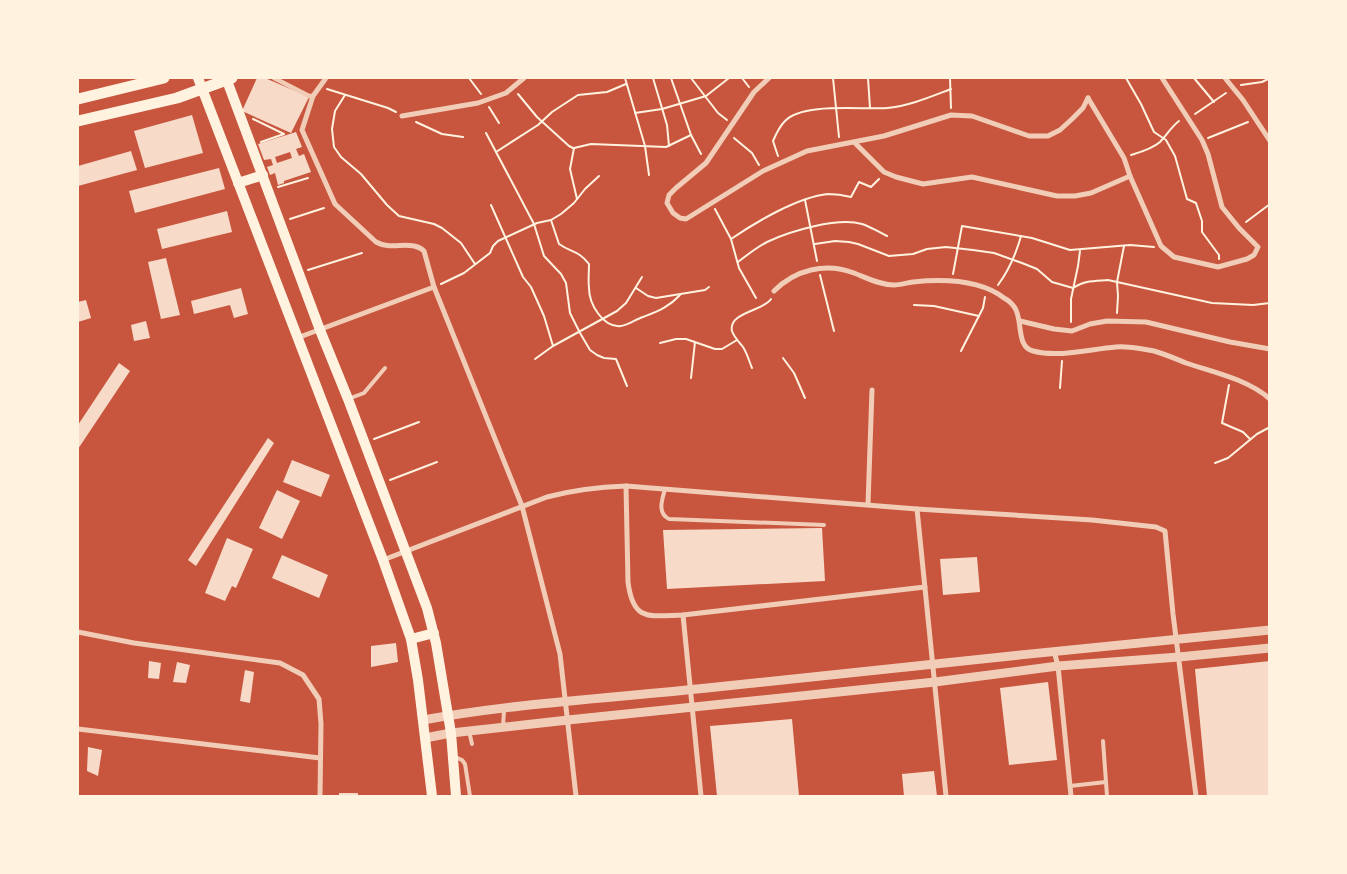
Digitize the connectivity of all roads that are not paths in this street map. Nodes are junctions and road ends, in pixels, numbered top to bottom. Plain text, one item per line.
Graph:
1 (164, 78) edge
2 (198, 78) edge
3 (228, 78) edge
4 (274, 78) edge
5 (326, 78) edge
6 (524, 78) edge
7 (769, 78) edge
8 (1162, 78) edge
9 (1225, 78) edge
10 (202, 89) junction
11 (313, 96) junction
12 (78, 99) edge
13 (402, 116) road end
14 (78, 121) edge
15 (1270, 141) edge
16 (855, 143) junction
17 (263, 175) junction
18 (1130, 176) junction
19 (238, 183) junction
20 (434, 287) junction
21 (774, 291) road end
22 (1020, 322) junction
23 (320, 330) junction
24 (297, 338) junction
25 (1270, 349) edge
26 (385, 368) dead end
27 (872, 390) dead end
28 (348, 399) junction
29 (1270, 399) edge
30 (626, 486) junction
31 (665, 489) junction
32 (868, 504) junction
33 (522, 506) junction
34 (917, 509) junction
35 (824, 525) dead end
36 (406, 550) junction
37 (384, 560) junction
38 (925, 587) junction
39 (682, 615) junction
40 (1270, 630) edge
41 (78, 632) edge
42 (434, 633) junction
43 (411, 639) junction
44 (1176, 639) junction
45 (1270, 648) edge
46 (1054, 651) junction
47 (1179, 657) junction
48 (933, 664) junction
49 (1058, 666) junction
50 (935, 682) junction
51 (744, 684) junction
52 (690, 690) junction
53 (566, 701) junction
54 (742, 702) junction
55 (692, 707) junction
56 (504, 708) junction
57 (448, 715) junction
58 (422, 720) junction
59 (568, 720) junction
60 (503, 727) junction
61 (78, 729) edge
62 (469, 732) junction
63 (451, 733) junction
64 (425, 738) junction
65 (1103, 741) dead end
66 (472, 744) dead end
67 (453, 756) junction
68 (320, 758) junction
69 (1106, 782) junction
70 (1070, 786) junction
71 (320, 796) edge
72 (432, 796) edge
73 (456, 796) edge
74 (470, 796) edge
75 (576, 796) edge
76 (701, 796) edge
77 (946, 796) edge
78 (1071, 796) edge
79 (1107, 796) edge
80 (1196, 796) edge

1 - 12 main road
2 - 10 main road
3 - 10 main road
3 - 17 main road
4 - 11 street
5 - 11 street
6 - 13 street
7 - 16 street
8 - 18 street
9 - 15 street
10 - 14 main road
10 - 19 main road
11 - 20 street
16 - 18 street
16 - 18 street
17 - 19 main road
17 - 23 main road
19 - 24 main road
20 - 23 street
20 - 33 street
21 - 22 street
22 - 25 street
22 - 29 street
23 - 24 street
23 - 28 main road
24 - 37 main road
26 - 28 lane
27 - 32 street
28 - 36 main road
30 - 31 street
30 - 33 street
30 - 39 street
31 - 32 street
31 - 35 lane
32 - 34 street
33 - 36 street
33 - 53 street
34 - 38 street
34 - 44 street
36 - 37 street
36 - 42 main road
37 - 43 main road
38 - 39 street
38 - 48 street
39 - 52 street
40 - 44 street
41 - 68 street
42 - 43 main road
42 - 57 main road
43 - 58 main road
44 - 46 street
44 - 47 street
45 - 47 street
46 - 48 street
46 - 49 street
47 - 49 street
47 - 80 street
48 - 50 street
48 - 51 street
49 - 50 street
49 - 70 street
50 - 54 street
50 - 77 street
51 - 52 street
51 - 54 street
52 - 53 street
52 - 55 street
53 - 56 street
53 - 59 street
54 - 55 street
55 - 59 street
55 - 76 street
56 - 57 street
56 - 60 lane
57 - 58 street
57 - 63 main road
58 - 64 main road
59 - 60 street
59 - 75 street
60 - 62 street
61 - 68 street
62 - 63 street
62 - 66 lane
63 - 64 street
63 - 67 main road
64 - 72 main road
65 - 69 lane
67 - 73 main road
67 - 74 lane
68 - 71 street
69 - 70 lane
69 - 79 lane
70 - 78 street

